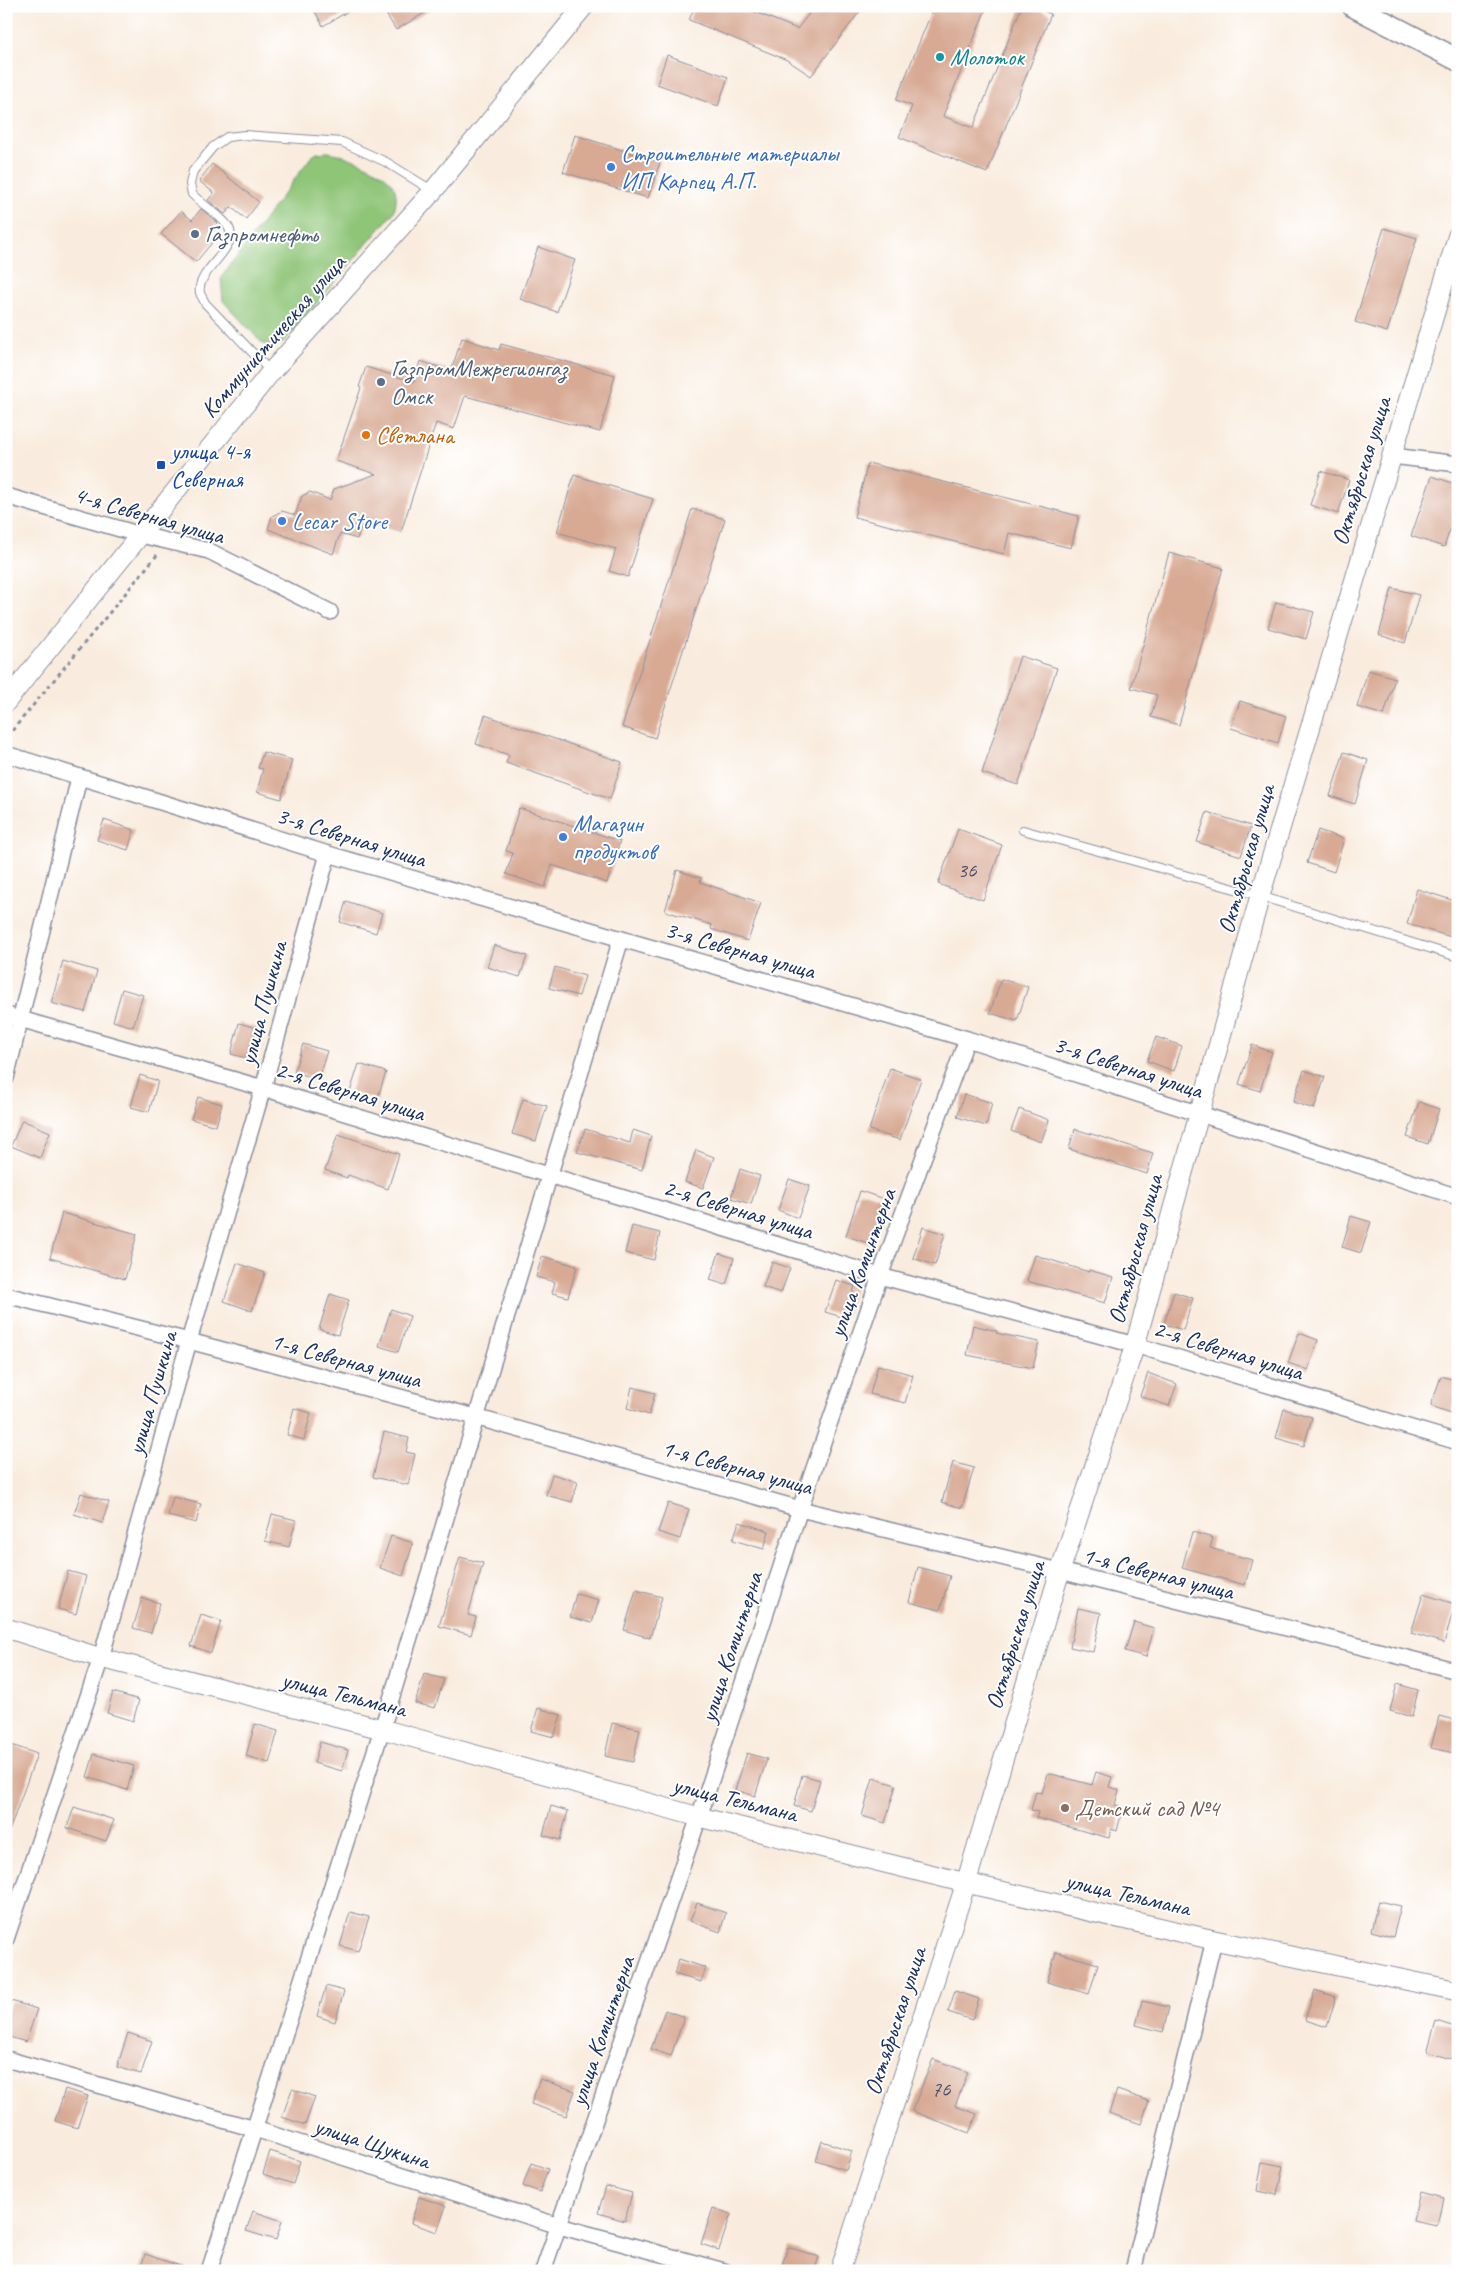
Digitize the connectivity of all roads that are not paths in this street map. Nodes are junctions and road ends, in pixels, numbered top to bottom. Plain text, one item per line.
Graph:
1 (584, 6) edge
2 (1353, 6) edge
3 (1458, 60) edge
4 (433, 191) junction
5 (1458, 235) edge
6 (271, 372) junction
7 (1392, 456) junction
8 (1458, 464) edge
9 (6, 496) edge
10 (141, 535) junction
11 (330, 612) dead end
12 (6, 702) edge
13 (6, 754) edge
14 (79, 778) junction
15 (1023, 830) dead end
16 (328, 854) junction
17 (1260, 896) junction
18 (621, 939) junction
19 (1458, 957) edge
20 (6, 1015) edge
21 (21, 1020) junction
22 (967, 1039) junction
23 (6, 1078) edge
24 (263, 1088) junction
25 (1199, 1114) junction
26 (550, 1175) junction
27 (1458, 1197) edge
28 (880, 1276) junction
29 (6, 1296) edge
30 (189, 1341) junction
31 (1135, 1345) junction
32 (475, 1417) junction
33 (1458, 1442) edge
34 (800, 1509) junction
35 (1060, 1571) junction
36 (6, 1628) edge
37 (101, 1658) junction
38 (1458, 1671) edge
39 (382, 1729) junction
40 (699, 1817) junction
41 (966, 1883) junction
42 (6, 1939) edge
43 (1214, 1940) junction
44 (1458, 1990) edge
45 (6, 2059) edge
46 (255, 2129) junction
47 (558, 2226) junction
48 (209, 2271) edge
49 (543, 2271) edge
50 (724, 2271) edge
51 (840, 2271) edge
52 (1133, 2271) edge

1 - 4 street, Коммунистическая улица
2 - 3 main road
4 - 6 street, Коммунистическая улица
4 - 6 lane
5 - 7 street, Октябрьская улица
6 - 10 street, Коммунистическая улица
7 - 8 street
7 - 17 street, Октябрьская улица
9 - 10 street, 4-я Северная улица
10 - 11 street, 4-я Северная улица
10 - 12 street, Коммунистическая улица
13 - 14 street, 3-я Северная улица
14 - 16 street, 3-я Северная улица
14 - 21 street
15 - 17 lane
16 - 18 street, 3-я Северная улица
16 - 24 street, улица Пушкина
17 - 19 lane
17 - 25 street, Октябрьская улица
18 - 22 street, 3-я Северная улица
18 - 26 street
20 - 21 street, 2-я Северная улица
21 - 23 street
21 - 24 street, 2-я Северная улица
22 - 25 street, 3-я Северная улица
22 - 28 street, улица Коминтерна
24 - 26 street, 2-я Северная улица
24 - 30 street, улица Пушкина
25 - 27 street, 3-я Северная улица
25 - 31 street, Октябрьская улица
26 - 28 street, 2-я Северная улица
26 - 32 street
28 - 31 street, 2-я Северная улица
28 - 34 street, улица Коминтерна
29 - 30 street, 1-я Северная улица
30 - 32 street, 1-я Северная улица
30 - 37 street, улица Пушкина
31 - 33 street, 2-я Северная улица
31 - 35 street, Октябрьская улица
32 - 34 street, 1-я Северная улица
32 - 39 street
34 - 35 street, 1-я Северная улица
34 - 40 street, улица Коминтерна
35 - 38 street, 1-я Северная улица
35 - 41 street, Октябрьская улица
36 - 37 street, улица Тельмана
37 - 39 street, улица Тельмана
37 - 42 street, улица Пушкина
39 - 40 street, улица Тельмана
39 - 46 street
40 - 41 street, улица Тельмана
40 - 47 street, улица Коминтерна
41 - 43 street, улица Тельмана
41 - 51 street, Октябрьская улица
43 - 44 street, улица Тельмана
43 - 52 street
45 - 46 street, улица Щукина
46 - 47 street, улица Щукина
46 - 48 street
47 - 49 street, улица Коминтерна
47 - 50 street, улица Щукина

